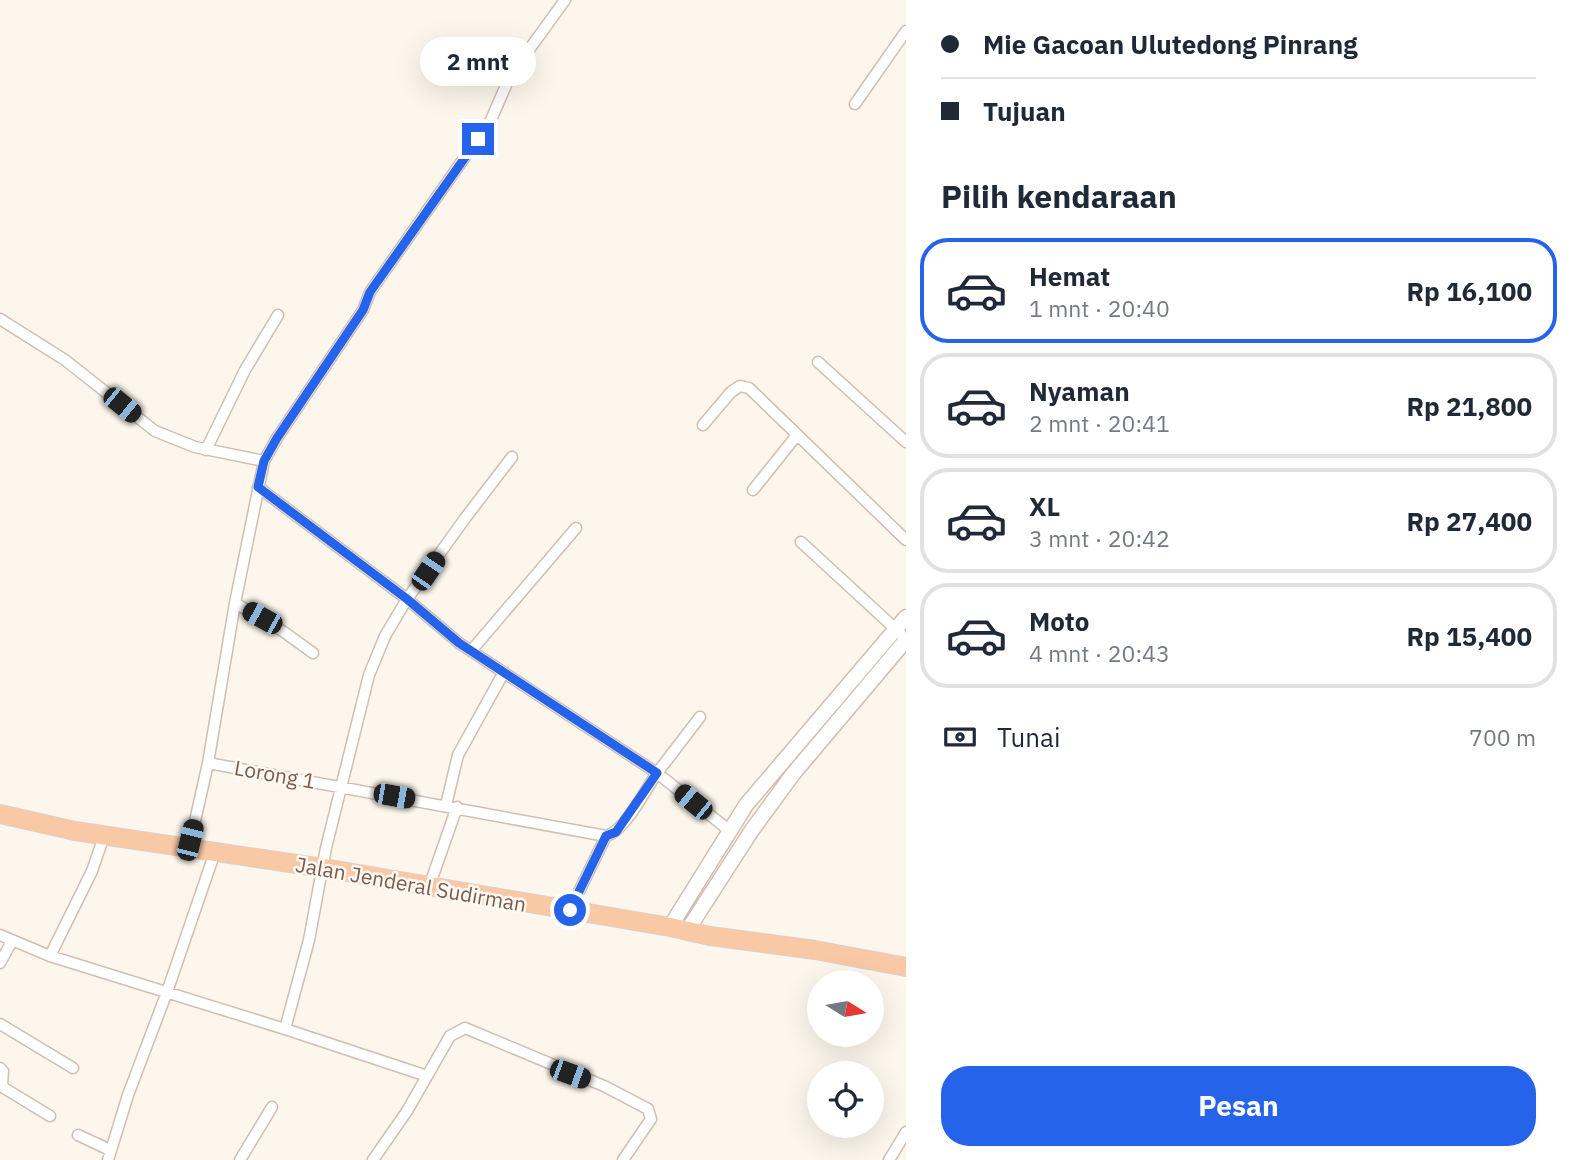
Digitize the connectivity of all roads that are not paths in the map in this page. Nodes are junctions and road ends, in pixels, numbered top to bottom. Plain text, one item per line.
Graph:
1 (565, 0) edge
2 (906, 31) edge
3 (855, 104) dead end
4 (278, 315) dead end
5 (0, 319) edge
6 (818, 362) dead end
7 (703, 425) dead end
8 (797, 435) junction
9 (906, 442) edge
10 (206, 450) junction
11 (512, 457) dead end
12 (264, 461) junction
13 (258, 487) junction
14 (753, 490) dead end
15 (576, 528) dead end
16 (906, 540) edge
17 (801, 542) dead end
18 (407, 599) junction
19 (235, 603) junction
20 (906, 617) edge
21 (902, 636) edge
22 (471, 652) junction
23 (313, 653) dead end
24 (504, 672) junction
25 (700, 717) dead end
26 (208, 762) junction
27 (657, 773) junction
28 (341, 786) junction
29 (452, 806) junction
30 (0, 814) edge
31 (730, 831) junction
32 (104, 836) junction
33 (606, 836) junction
34 (188, 848) junction
35 (215, 852) junction
36 (323, 868) junction
37 (429, 887) junction
38 (570, 910) junction
39 (679, 929) junction
40 (0, 935) edge
41 (12, 941) junction
42 (50, 956) junction
43 (0, 963) edge
44 (906, 967) edge
45 (167, 992) junction
46 (0, 1024) edge
47 (285, 1029) junction
48 (0, 1068) edge
49 (73, 1068) dead end
50 (427, 1076) junction
51 (272, 1107) dead end
52 (50, 1116) dead end
53 (906, 1132) edge
54 (78, 1135) dead end
55 (109, 1155) edge
56 (240, 1160) edge
57 (373, 1160) edge
58 (623, 1160) edge
59 (889, 1160) edge

1 - 12 street
2 - 3 street
4 - 10 street
5 - 10 street
6 - 9 street
7 - 8 street
8 - 14 street
8 - 16 street
10 - 12 street
11 - 18 street
12 - 13 street
13 - 18 street
13 - 19 street
15 - 22 street
17 - 21 street
18 - 22 street
18 - 28 street
19 - 23 street
19 - 26 street
20 - 21 street
21 - 31 street
21 - 39 street
22 - 24 street
24 - 27 street
24 - 29 street
25 - 27 street
26 - 28 street, Lorong 1
26 - 34 street
27 - 31 street
27 - 33 street
28 - 29 street, Lorong 1
28 - 36 street
29 - 33 street, Lorong 1
29 - 37 street
30 - 32 highway, Jalan Jenderal Sudirman
31 - 39 street
32 - 34 highway, Jalan Jenderal Sudirman
32 - 42 street
33 - 38 street
34 - 35 highway, Jalan Jenderal Sudirman
35 - 36 highway, Jalan Jenderal Sudirman
35 - 45 street
36 - 37 highway, Jalan Jenderal Sudirman
36 - 47 street
37 - 38 highway, Jalan Jenderal Sudirman
38 - 39 highway, Jalan Jenderal Sudirman
39 - 44 highway, Jalan Jenderal Sudirman
40 - 41 street
41 - 42 street
41 - 43 street
42 - 45 street
45 - 47 street
45 - 55 street
46 - 49 street
47 - 50 street
48 - 52 street
50 - 57 street
50 - 58 street
51 - 56 street
53 - 59 street
54 - 55 street

